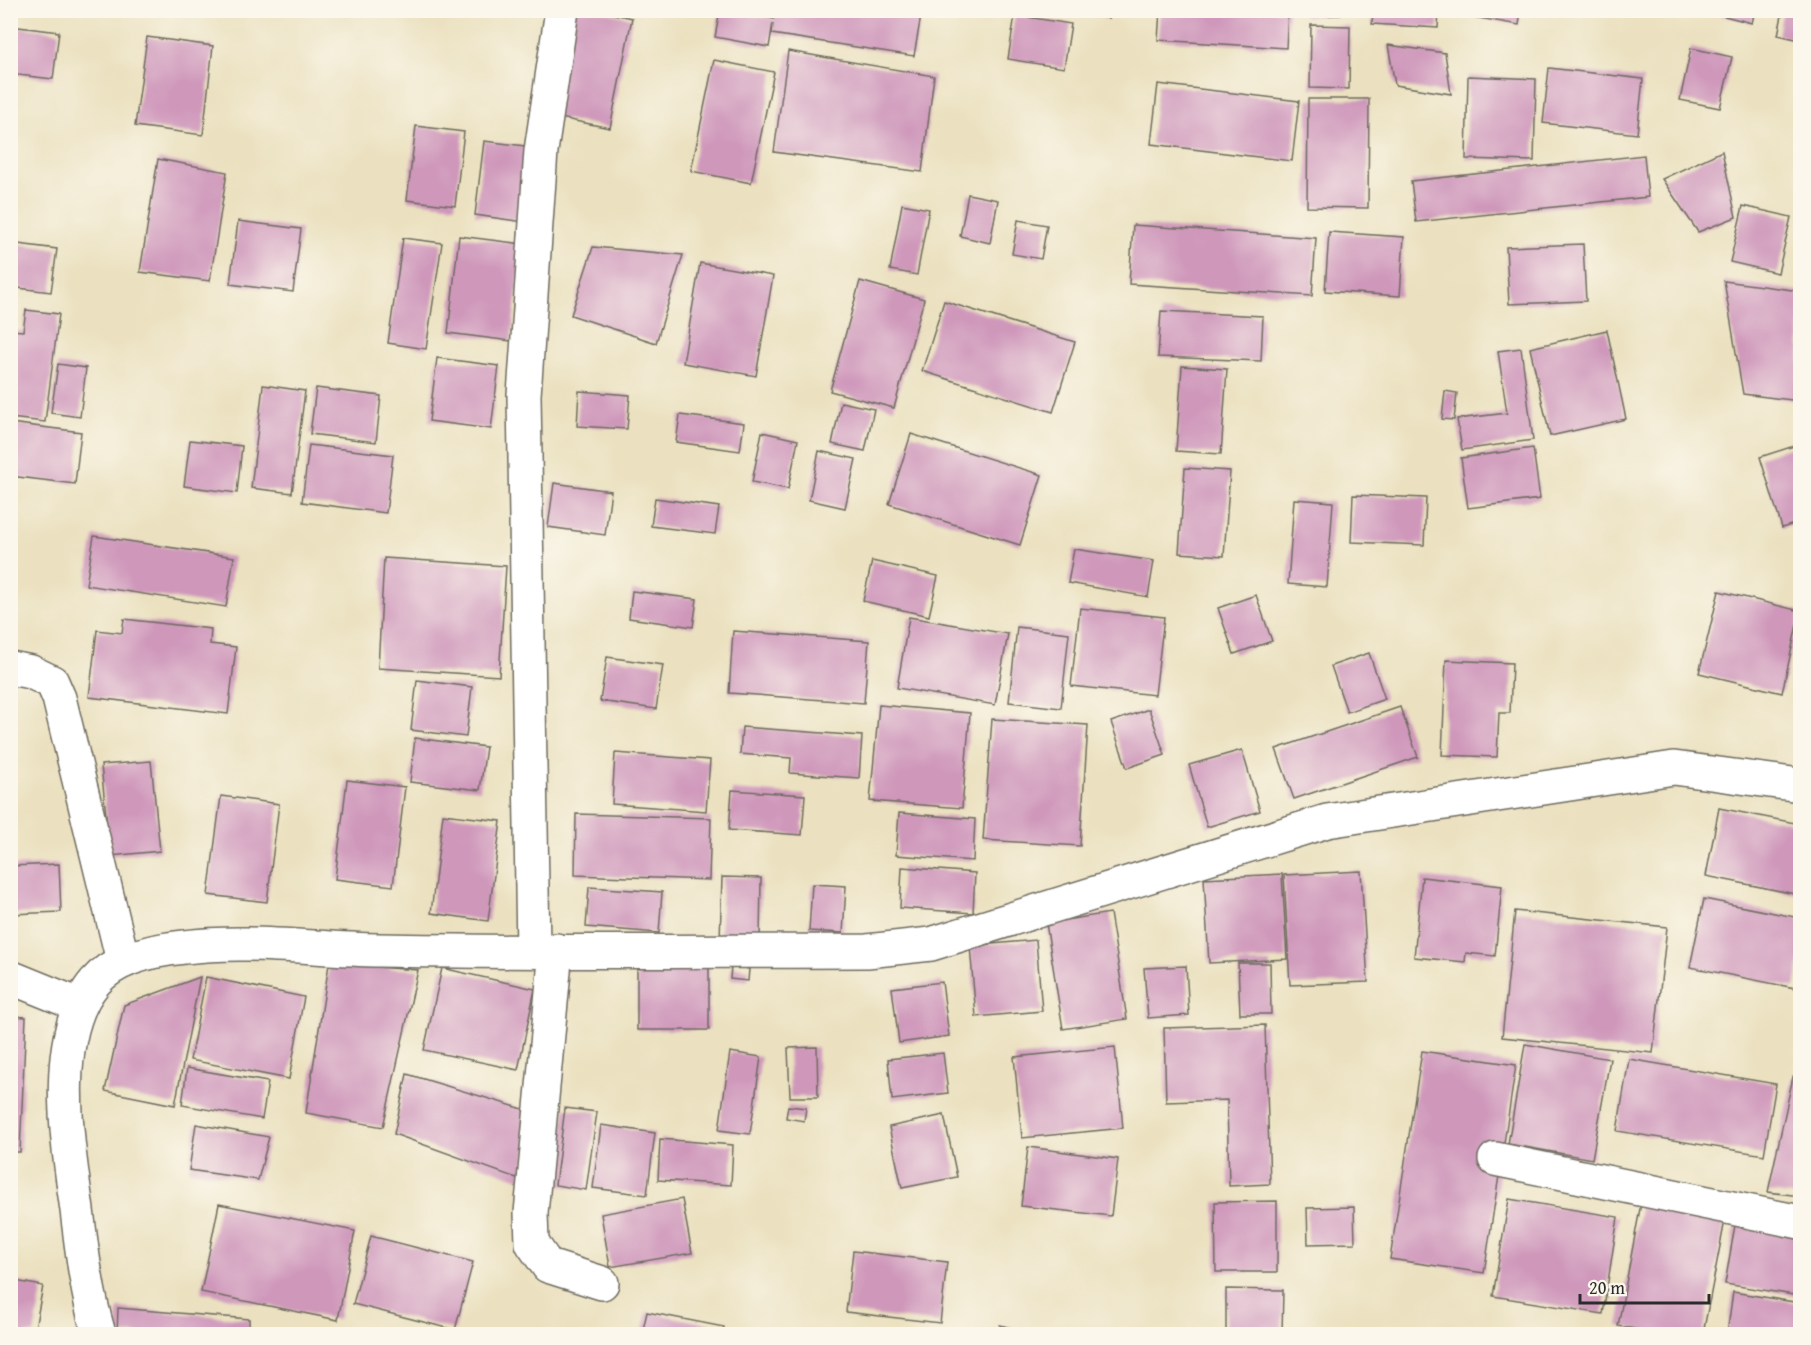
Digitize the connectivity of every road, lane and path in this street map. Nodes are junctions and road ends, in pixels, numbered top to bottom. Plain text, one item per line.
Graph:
1 (562, 10) edge
2 (10, 668) edge
3 (1800, 785) edge
4 (545, 950) junction
5 (123, 961) junction
6 (10, 977) edge
7 (78, 1005) junction
8 (1495, 1159) dead end
9 (1800, 1222) edge
10 (602, 1283) dead end
11 (99, 1335) edge

1 - 4 street
2 - 5 street
3 - 4 street
4 - 5 street
4 - 10 street
5 - 7 street
6 - 7 street
7 - 11 street
8 - 9 street

